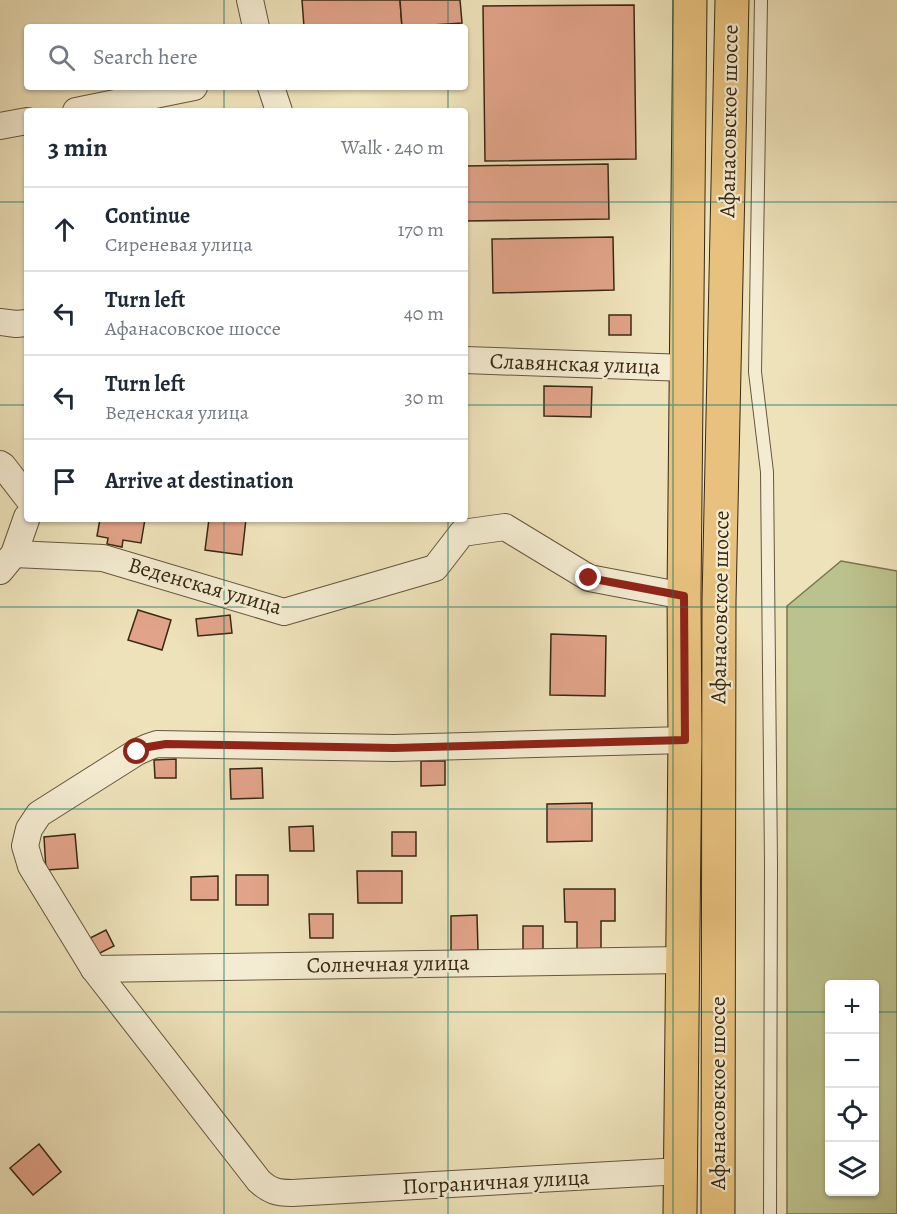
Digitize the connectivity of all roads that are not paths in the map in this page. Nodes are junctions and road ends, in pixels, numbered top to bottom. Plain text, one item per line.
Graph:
1 (250, 0) edge
2 (690, 0) edge
3 (732, 0) edge
4 (761, 0) edge
5 (255, 24) edge
6 (179, 90) edge
7 (272, 90) edge
8 (91, 108) edge
9 (278, 108) edge
10 (24, 122) edge
11 (0, 126) edge
12 (0, 322) edge
13 (24, 323) edge
14 (468, 360) edge
15 (686, 368) junction
16 (0, 464) edge
17 (24, 493) edge
18 (25, 522) edge
19 (7, 563) edge
20 (684, 596) junction
21 (685, 740) junction
22 (682, 960) junction
23 (94, 969) junction
24 (681, 1171) junction
25 (680, 1214) edge
26 (718, 1214) edge
27 (770, 1214) edge

1 - 5 street
2 - 15 main road, Афанасовское шоссе
3 - 26 main road, Афанасовское шоссе
4 - 27 lane
6 - 8 street
7 - 9 street
10 - 11 street
12 - 13 street
14 - 15 street, Славянская улица
15 - 20 main road, Афанасовское шоссе
16 - 17 street
18 - 19 street, Веденская улица
19 - 20 street, Веденская улица
20 - 21 main road, Афанасовское шоссе
21 - 22 main road, Афанасовское шоссе
21 - 23 street, Пограничная улица
22 - 23 street, Солнечная улица
22 - 24 main road, Афанасовское шоссе
23 - 24 street, Пограничная улица
24 - 25 main road, Афанасовское шоссе

